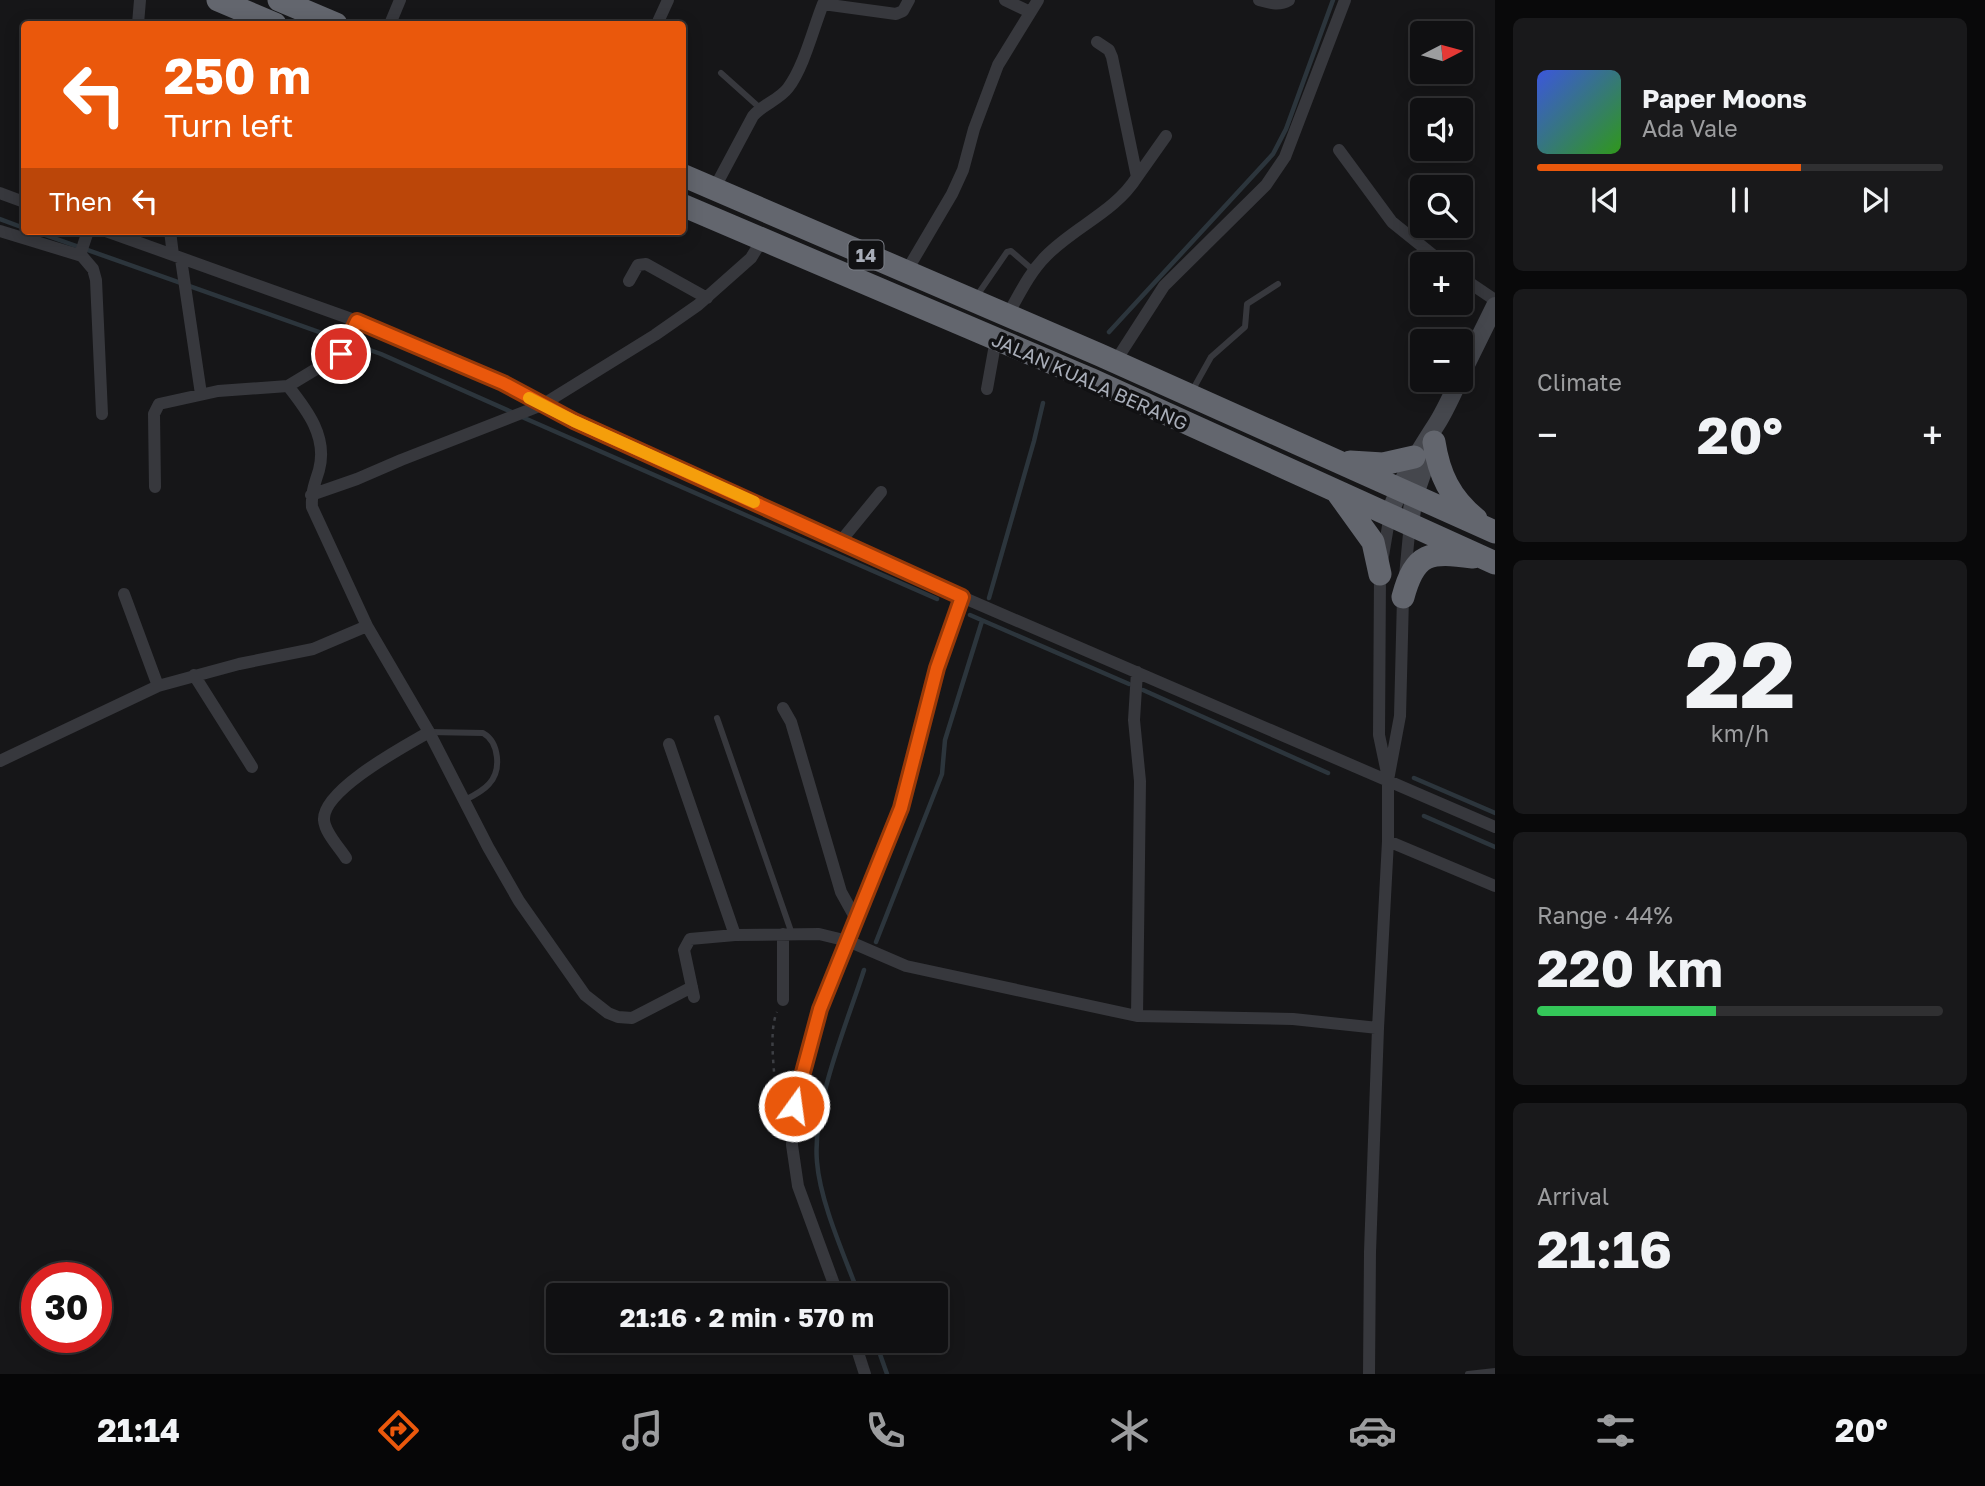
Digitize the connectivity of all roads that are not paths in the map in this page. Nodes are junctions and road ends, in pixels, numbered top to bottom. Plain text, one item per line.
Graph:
1 (140, 0) edge
2 (218, 0) edge
3 (279, 0) edge
4 (400, 0) edge
5 (668, 0) edge
6 (909, 0) edge
7 (1005, 0) edge
8 (1038, 0) edge
9 (1259, 0) edge
10 (1289, 0) edge
11 (1345, 0) edge
12 (1030, 12) junction
13 (138, 21) edge
14 (268, 21) edge
15 (329, 21) edge
16 (391, 21) edge
17 (658, 21) edge
18 (1097, 42) dead end
19 (721, 73) dead end
20 (760, 108) junction
21 (1166, 136) dead end
22 (1339, 150) dead end
23 (686, 177) edge
24 (1137, 177) junction
25 (715, 189) junction
26 (0, 193) edge
27 (21, 201) edge
28 (686, 207) edge
29 (0, 231) edge
30 (87, 235) edge
31 (115, 235) edge
32 (171, 235) edge
33 (762, 240) junction
34 (1429, 252) edge
35 (82, 253) junction
36 (179, 262) junction
37 (1033, 270) junction
38 (906, 272) junction
39 (629, 281) dead end
40 (1278, 284) dead end
41 (1473, 285) edge
42 (707, 298) junction
43 (1495, 300) edge
44 (973, 301) junction
45 (1495, 306) edge
46 (1007, 316) junction
47 (355, 326) junction
48 (996, 339) junction
49 (1473, 351) edge
50 (1115, 362) junction
51 (288, 386) junction
52 (987, 389) dead end
53 (1454, 392) edge
54 (201, 394) junction
55 (1190, 396) junction
56 (538, 406) junction
57 (102, 414) dead end
58 (1436, 433) junction
59 (1327, 456) junction
60 (1414, 457) junction
61 (155, 487) dead end
62 (1333, 488) junction
63 (881, 492) dead end
64 (1406, 493) junction
65 (311, 495) junction
66 (1400, 519) junction
67 (1491, 531) edge
68 (840, 542) junction
69 (1491, 561) edge
70 (1380, 574) junction
71 (124, 594) dead end
72 (962, 597) junction
73 (1403, 597) junction
74 (367, 626) junction
75 (1138, 672) junction
76 (194, 675) junction
77 (159, 686) junction
78 (783, 708) dead end
79 (717, 718) dead end
80 (429, 732) junction
81 (669, 744) dead end
82 (0, 761) edge
83 (252, 767) dead end
84 (1388, 780) junction
85 (465, 800) junction
86 (1495, 827) edge
87 (1388, 841) junction
88 (346, 858) dead end
89 (1495, 886) edge
90 (856, 919) junction
91 (788, 934) junction
92 (735, 935) junction
93 (848, 942) junction
94 (783, 1000) road end
95 (1137, 1016) junction
96 (1378, 1028) junction
97 (834, 1283) edge
98 (858, 1353) edge
99 (1495, 1371) edge
100 (865, 1374) edge
101 (1368, 1374) edge
102 (1468, 1374) edge

1 - 13 street
2 - 14 highway
3 - 15 highway
4 - 16 street
5 - 17 street
6 - 20 street
7 - 12 street
8 - 12 street
9 - 10 street
11 - 50 street
12 - 38 street
18 - 24 street
19 - 20 lane
20 - 25 street
21 - 24 street
22 - 34 street
23 - 25 highway, JALAN KUALA BERANG / 14
24 - 37 street
25 - 38 highway, JALAN KUALA BERANG / 14
26 - 27 street
28 - 33 highway, JALAN KUALA BERANG / 14
29 - 35 street
30 - 35 street
31 - 36 street
32 - 36 street
33 - 42 street
33 - 48 highway, JALAN KUALA BERANG / 14
35 - 57 street
36 - 47 street
36 - 54 street
37 - 44 lane
37 - 46 street
38 - 44 highway, JALAN KUALA BERANG / 14
39 - 42 street
40 - 55 lane
41 - 43 street
42 - 56 street
44 - 46 highway, JALAN KUALA BERANG / 14
45 - 49 street
46 - 50 highway, JALAN KUALA BERANG / 14
47 - 51 street
47 - 56 street
48 - 52 street
48 - 62 highway, JALAN KUALA BERANG / 14
50 - 55 highway, JALAN KUALA BERANG / 14
51 - 54 street
51 - 65 street
53 - 58 street
54 - 61 street
55 - 59 highway, JALAN KUALA BERANG / 14
56 - 65 street
56 - 68 street
58 - 60 street
58 - 64 street
58 - 67 highway
59 - 60 highway
59 - 64 highway, JALAN KUALA BERANG / 14
60 - 64 street
62 - 66 highway, JALAN KUALA BERANG / 14
62 - 70 highway
63 - 68 street
64 - 66 street
64 - 67 highway, JALAN KUALA BERANG / 14
65 - 74 street
66 - 69 highway, JALAN KUALA BERANG / 14
66 - 70 street
66 - 73 street
68 - 72 street
69 - 73 highway
70 - 84 street
71 - 77 street
72 - 75 street
72 - 90 street
73 - 84 street
74 - 76 street
74 - 80 street
75 - 84 street
75 - 95 street
76 - 77 street
76 - 83 street
77 - 82 street
78 - 90 street
79 - 91 lane
80 - 85 street
80 - 85 lane
80 - 88 street
81 - 92 street
84 - 86 street
84 - 87 street
85 - 92 street
87 - 89 street
87 - 96 street
90 - 93 street
91 - 92 street
91 - 93 street
91 - 94 street
93 - 95 street
93 - 97 street
95 - 96 street
96 - 101 street
98 - 100 street
99 - 102 lane

